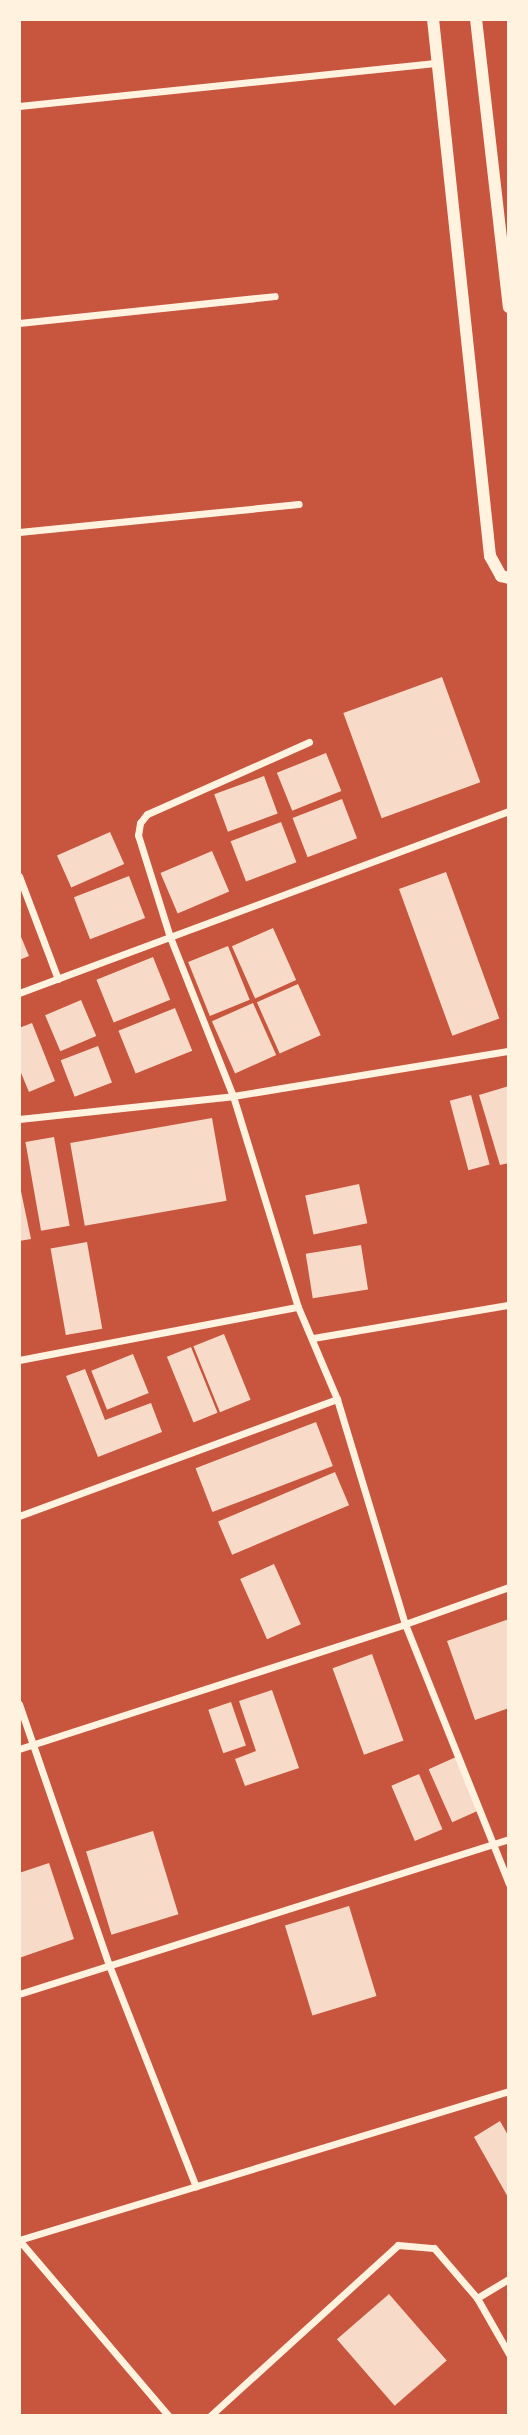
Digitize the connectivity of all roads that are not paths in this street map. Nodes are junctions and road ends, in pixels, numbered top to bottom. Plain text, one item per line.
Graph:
1 (433, 19) edge
2 (476, 19) edge
3 (438, 63) junction
4 (19, 106) edge
5 (505, 248) edge
6 (275, 296) dead end
7 (509, 307) edge
8 (19, 323) edge
9 (299, 504) dead end
10 (19, 532) edge
11 (509, 578) edge
12 (309, 742) dead end
13 (509, 811) edge
14 (19, 876) edge
15 (170, 937) junction
16 (58, 979) junction
17 (19, 993) edge
18 (509, 1051) edge
19 (233, 1096) junction
20 (19, 1119) edge
21 (509, 1305) edge
22 (298, 1307) junction
23 (313, 1338) junction
24 (19, 1360) edge
25 (337, 1399) junction
26 (19, 1516) edge
27 (509, 1587) edge
28 (405, 1624) junction
29 (19, 1704) edge
30 (33, 1744) junction
31 (19, 1749) edge
32 (509, 1839) edge
33 (495, 1844) junction
34 (509, 1884) edge
35 (109, 1965) junction
36 (19, 1994) edge
37 (509, 2091) edge
38 (196, 2187) junction
39 (19, 2240) edge
40 (509, 2279) edge
41 (477, 2298) junction
42 (509, 2354) edge
43 (169, 2416) edge
44 (210, 2416) edge

1 - 3 street
2 - 5 street
3 - 4 street
3 - 11 street
5 - 7 street
6 - 8 street
9 - 10 street
12 - 15 street
13 - 15 street
14 - 16 street
15 - 16 street
15 - 19 street
16 - 17 street
18 - 19 street
19 - 20 street
19 - 22 street
21 - 23 street
22 - 23 street
22 - 24 street
23 - 25 street
25 - 26 street
25 - 28 street
27 - 28 street
28 - 30 street
28 - 33 street
29 - 30 street
30 - 31 street
30 - 35 street
32 - 33 street
33 - 34 street
33 - 35 street
35 - 36 street
35 - 38 street
37 - 38 street
38 - 39 street
39 - 43 street
40 - 41 street
41 - 42 street
41 - 44 street

